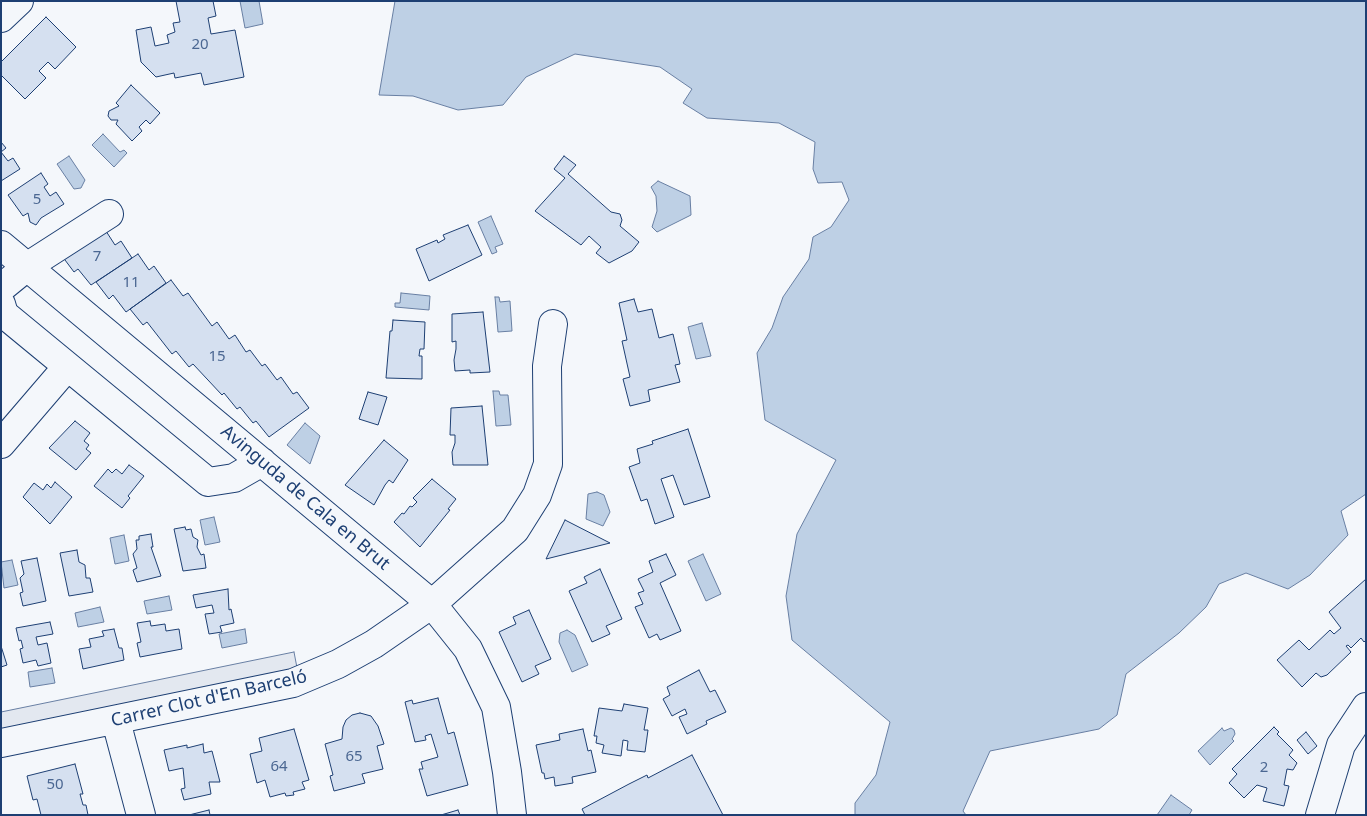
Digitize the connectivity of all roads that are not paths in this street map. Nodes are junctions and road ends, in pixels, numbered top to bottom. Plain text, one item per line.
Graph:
1 (19, 1) edge
2 (1, 18) edge
3 (109, 214) dead end
4 (1, 245) edge
5 (28, 266) junction
6 (1, 288) edge
7 (1, 304) edge
8 (553, 324) dead end
9 (67, 367) junction
10 (1, 444) edge
11 (262, 462) junction
12 (432, 604) junction
13 (1366, 707) edge
14 (116, 721) junction
15 (1, 743) edge
16 (141, 815) edge
17 (512, 815) edge
18 (1320, 815) edge

1 - 2 street
3 - 5 street
4 - 5 street, Avinguda de Cala en Brut
5 - 6 street
5 - 11 street, Avinguda de Cala en Brut
7 - 9 street
8 - 12 street, Carrer Clot d'En Barceló
9 - 10 street
9 - 11 street
11 - 12 street, Avinguda de Cala en Brut
12 - 14 street, Carrer Clot d'En Barceló
12 - 17 street, Avinguda de Cala en Brut
13 - 18 street
14 - 15 street, Carrer Clot d'En Barceló
14 - 16 street

